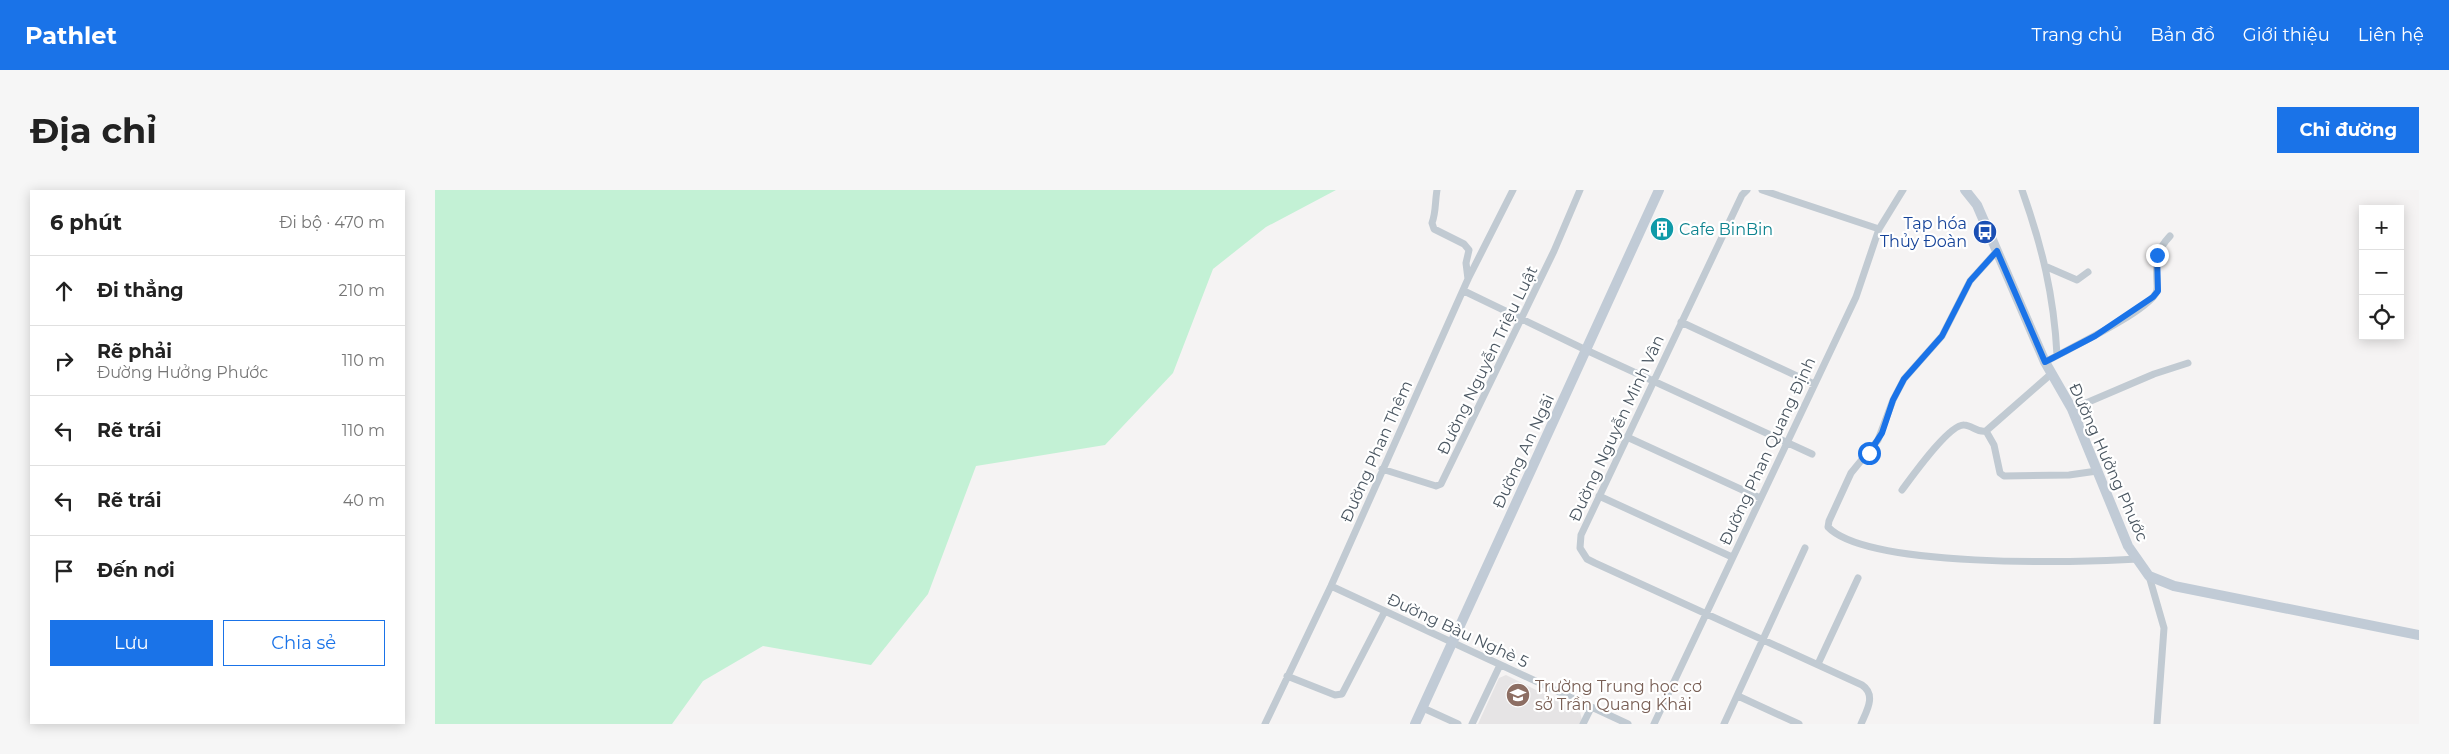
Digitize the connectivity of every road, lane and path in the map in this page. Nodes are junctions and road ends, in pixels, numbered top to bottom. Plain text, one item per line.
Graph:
1 (1437, 190) edge
2 (1513, 190) edge
3 (1580, 190) edge
4 (1659, 190) edge
5 (1747, 190) edge
6 (1762, 190) edge
7 (1903, 190) edge
8 (1965, 190) edge
9 (2022, 190) edge
10 (1879, 229) junction
11 (2169, 236) dead end
12 (1997, 251) junction
13 (2047, 267) junction
14 (2088, 272) dead end
15 (1468, 279) junction
16 (1464, 291) junction
17 (1520, 320) junction
18 (1681, 322) junction
19 (1586, 350) junction
20 (2057, 355) junction
21 (2045, 362) junction
22 (2188, 363) dead end
23 (2051, 374) junction
24 (1653, 381) junction
25 (1814, 384) junction
26 (2072, 409) junction
27 (1985, 432) junction
28 (1627, 437) junction
29 (1786, 442) junction
30 (1812, 454) dead end
31 (1382, 469) junction
32 (2097, 471) junction
33 (1902, 490) dead end
34 (1599, 496) junction
35 (1760, 498) junction
36 (1805, 548) dead end
37 (1732, 557) junction
38 (2138, 560) junction
39 (2149, 576) junction
40 (1858, 578) dead end
41 (1331, 586) junction
42 (1385, 611) junction
43 (1706, 613) junction
44 (2419, 635) edge
45 (1763, 639) junction
46 (1452, 642) junction
47 (1818, 664) junction
48 (1500, 665) junction
49 (1287, 676) junction
50 (1738, 696) junction
51 (1423, 708) junction
52 (1591, 708) junction
53 (1265, 724) edge
54 (1415, 724) edge
55 (1458, 724) edge
56 (1472, 724) edge
57 (1583, 724) edge
58 (1628, 724) edge
59 (1654, 724) edge
60 (1724, 724) edge
61 (1799, 724) edge
62 (1861, 724) edge
63 (2157, 724) edge

1 - 15 street
2 - 15 street, Đường Phan Thêm
3 - 17 street, Đường Nguyễn Triệu Luật
4 - 19 main road, Đường An Ngãi
5 - 18 street, Đường Nguyễn Minh Vân
6 - 10 street
7 - 10 street, Đường Phan Quang Định
8 - 12 main road, Đường Hưởng Phước
9 - 13 street
10 - 25 street, Đường Phan Quang Định
11 - 20 street
12 - 21 main road, Đường Hưởng Phước
12 - 38 street
13 - 14 street
13 - 20 street
15 - 16 street, Đường Phan Thêm
16 - 17 street
16 - 31 street, Đường Phan Thêm
17 - 19 street
17 - 31 street, Đường Nguyễn Triệu Luật
18 - 24 street, Đường Nguyễn Minh Vân
18 - 25 street
19 - 24 street
19 - 46 main road, Đường An Ngãi
20 - 21 street
21 - 23 main road, Đường Hưởng Phước
22 - 26 street
23 - 26 main road, Đường Hưởng Phước
23 - 27 street
24 - 28 street, Đường Nguyễn Minh Vân
24 - 29 street
25 - 29 street, Đường Phan Quang Định
26 - 32 main road, Đường Hưởng Phước
27 - 32 street
27 - 33 street
28 - 34 street, Đường Nguyễn Minh Vân
28 - 35 street
29 - 30 street
29 - 35 street, Đường Phan Quang Định
31 - 41 street, Đường Phan Thêm
32 - 38 main road, Đường Hưởng Phước
34 - 37 street
34 - 43 street, Đường Nguyễn Minh Vân
35 - 37 street, Đường Phan Quang Định
36 - 45 street
37 - 43 street, Đường Phan Quang Định
38 - 39 main road, Đường Hưởng Phước
39 - 44 main road
39 - 63 street
40 - 47 street
41 - 42 street, Đường Bàu Nghè 5
41 - 49 street, Đường Phan Thêm
42 - 46 street, Đường Bàu Nghè 5
42 - 49 street
43 - 45 street, Đường Nguyễn Minh Vân
43 - 59 street, Đường Phan Quang Định
45 - 47 street, Đường Nguyễn Minh Vân
45 - 50 street
46 - 48 street, Đường Bàu Nghè 5
46 - 51 main road, Đường An Ngãi
47 - 62 street, Đường Nguyễn Minh Vân
48 - 52 street, Đường Bàu Nghè 5
48 - 56 street
49 - 53 street, Đường Phan Thêm
50 - 60 street
50 - 61 street
51 - 54 main road, Đường An Ngãi
51 - 55 street
52 - 57 street
52 - 58 street, Đường Bàu Nghè 5

